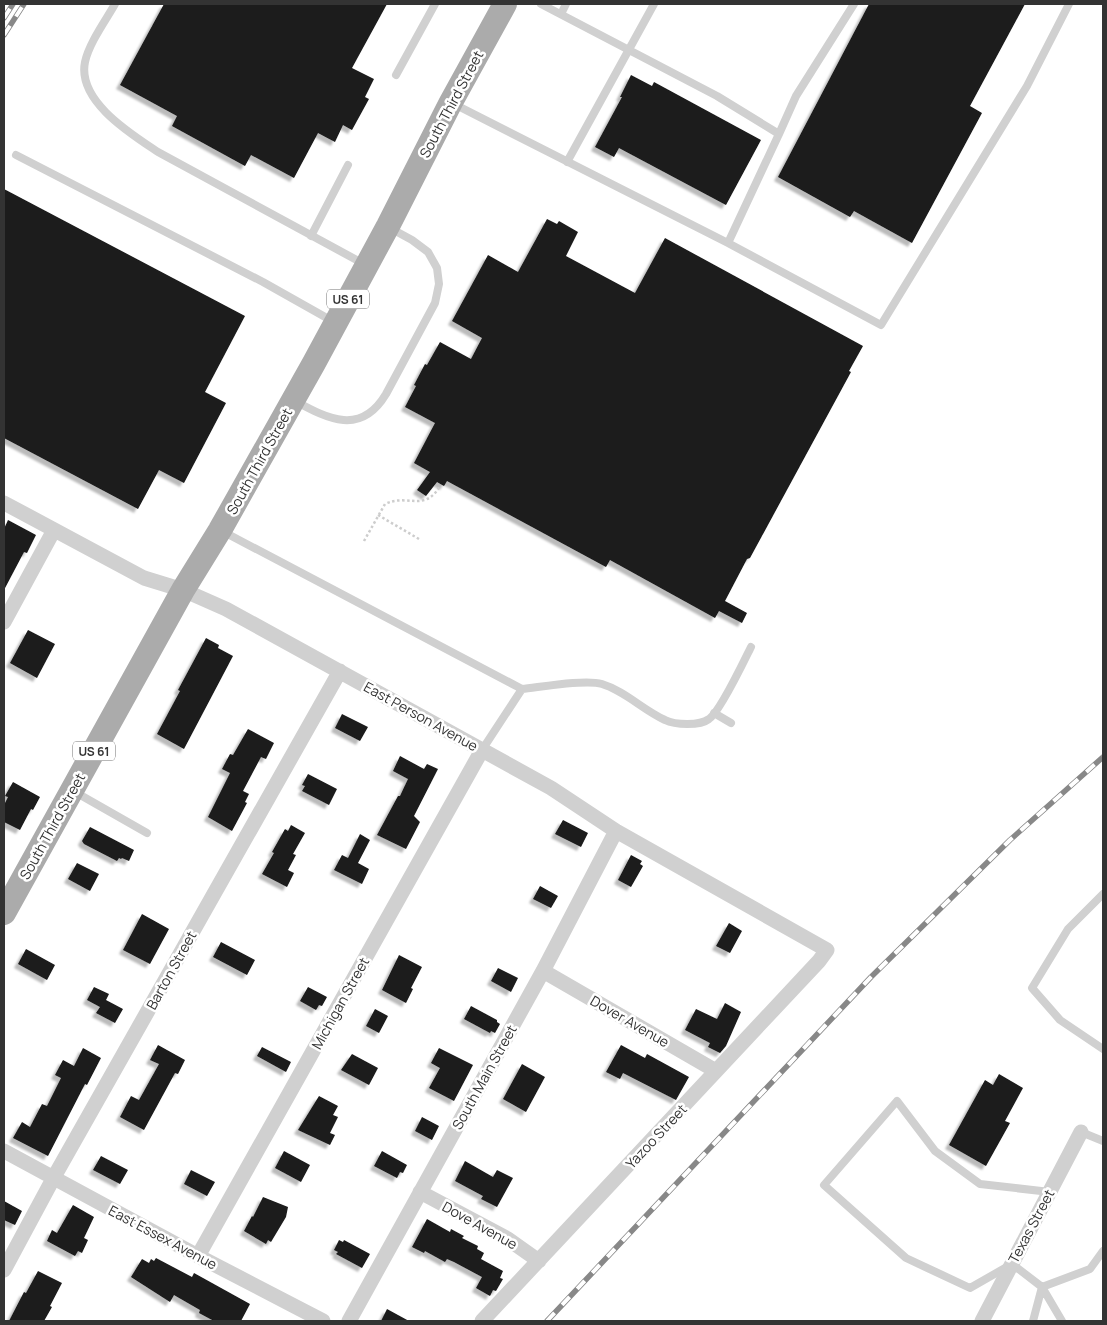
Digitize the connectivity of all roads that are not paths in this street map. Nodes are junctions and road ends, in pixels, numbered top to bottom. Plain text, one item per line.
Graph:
1 (115, 4) edge
2 (435, 4) edge
3 (505, 4) edge
4 (541, 4) edge
5 (566, 4) edge
6 (654, 4) edge
7 (854, 4) edge
8 (1069, 4) edge
9 (561, 14) junction
10 (629, 50) junction
11 (396, 75) dead end
12 (451, 102) junction
13 (778, 134) junction
14 (16, 154) dead end
15 (567, 162) junction
16 (348, 165) dead end
17 (388, 226) junction
18 (311, 236) junction
19 (728, 244) junction
20 (366, 266) junction
21 (336, 323) junction
22 (294, 400) junction
23 (4, 503) edge
24 (54, 530) junction
25 (220, 530) junction
26 (183, 590) junction
27 (4, 622) edge
28 (751, 647) dead end
29 (340, 671) junction
30 (522, 689) junction
31 (714, 713) junction
32 (731, 723) dead end
33 (482, 750) junction
34 (72, 791) junction
35 (616, 831) junction
36 (147, 833) dead end
37 (1103, 894) edge
38 (4, 912) edge
39 (827, 950) joint
40 (543, 971) junction
41 (1103, 1049) edge
42 (716, 1071) junction
43 (1081, 1132) joint
44 (1103, 1141) edge
45 (4, 1151) edge
46 (54, 1177) junction
47 (420, 1192) junction
48 (1050, 1192) junction
49 (1103, 1251) edge
50 (198, 1256) junction
51 (539, 1261) junction
52 (1012, 1264) junction
53 (4, 1270) edge
54 (1042, 1287) junction
55 (322, 1321) edge
56 (349, 1321) edge
57 (482, 1321) edge
58 (982, 1321) edge
59 (1033, 1321) edge
60 (1062, 1321) edge

1 - 18 lane
2 - 11 lane
3 - 12 main road, South Third Street / US 61
4 - 9 lane
5 - 9 lane
6 - 10 lane
7 - 13 lane
8 - 19 lane
9 - 10 lane
10 - 13 lane
10 - 15 lane
12 - 15 lane
12 - 17 main road, South Third Street / US 61
13 - 19 lane
14 - 21 lane
15 - 19 lane
16 - 18 lane
17 - 20 main road, South Third Street / US 61
17 - 22 lane
18 - 20 lane
20 - 21 main road, South Third Street / US 61
21 - 22 main road, South Third Street / US 61
22 - 25 main road, South Third Street / US 61
23 - 24 street, East Person Avenue
24 - 26 street, East Person Avenue
24 - 27 street
25 - 26 main road, South Third Street / US 61
25 - 30 lane
26 - 29 street, East Person Avenue
26 - 34 main road, South Third Street / US 61
28 - 31 lane
29 - 33 street, East Person Avenue
29 - 46 street, Barton Street
30 - 31 lane
30 - 33 lane
31 - 32 lane
33 - 35 street, East Person Avenue
33 - 50 street, Michigan Street
34 - 36 lane
34 - 38 main road, South Third Street / US 61
35 - 39 street, East Person Avenue
35 - 40 street, South Main Street
37 - 41 lane
39 - 42 street, Yazoo Street
40 - 42 street, Dover Avenue
40 - 47 street, South Main Street
42 - 51 street, Yazoo Street
43 - 44 lane
43 - 48 street, Texas Street
45 - 46 street, East Essex Avenue
46 - 50 street, East Essex Avenue
46 - 53 street, Barton Street
47 - 51 street, Dove Avenue
47 - 56 street, South Main Street
48 - 52 street, Texas Street
48 - 52 lane
49 - 54 lane
50 - 55 street, East Essex Avenue
51 - 57 street, Yazoo Street
52 - 54 lane
52 - 58 street, Texas Street
54 - 59 lane
54 - 60 lane

